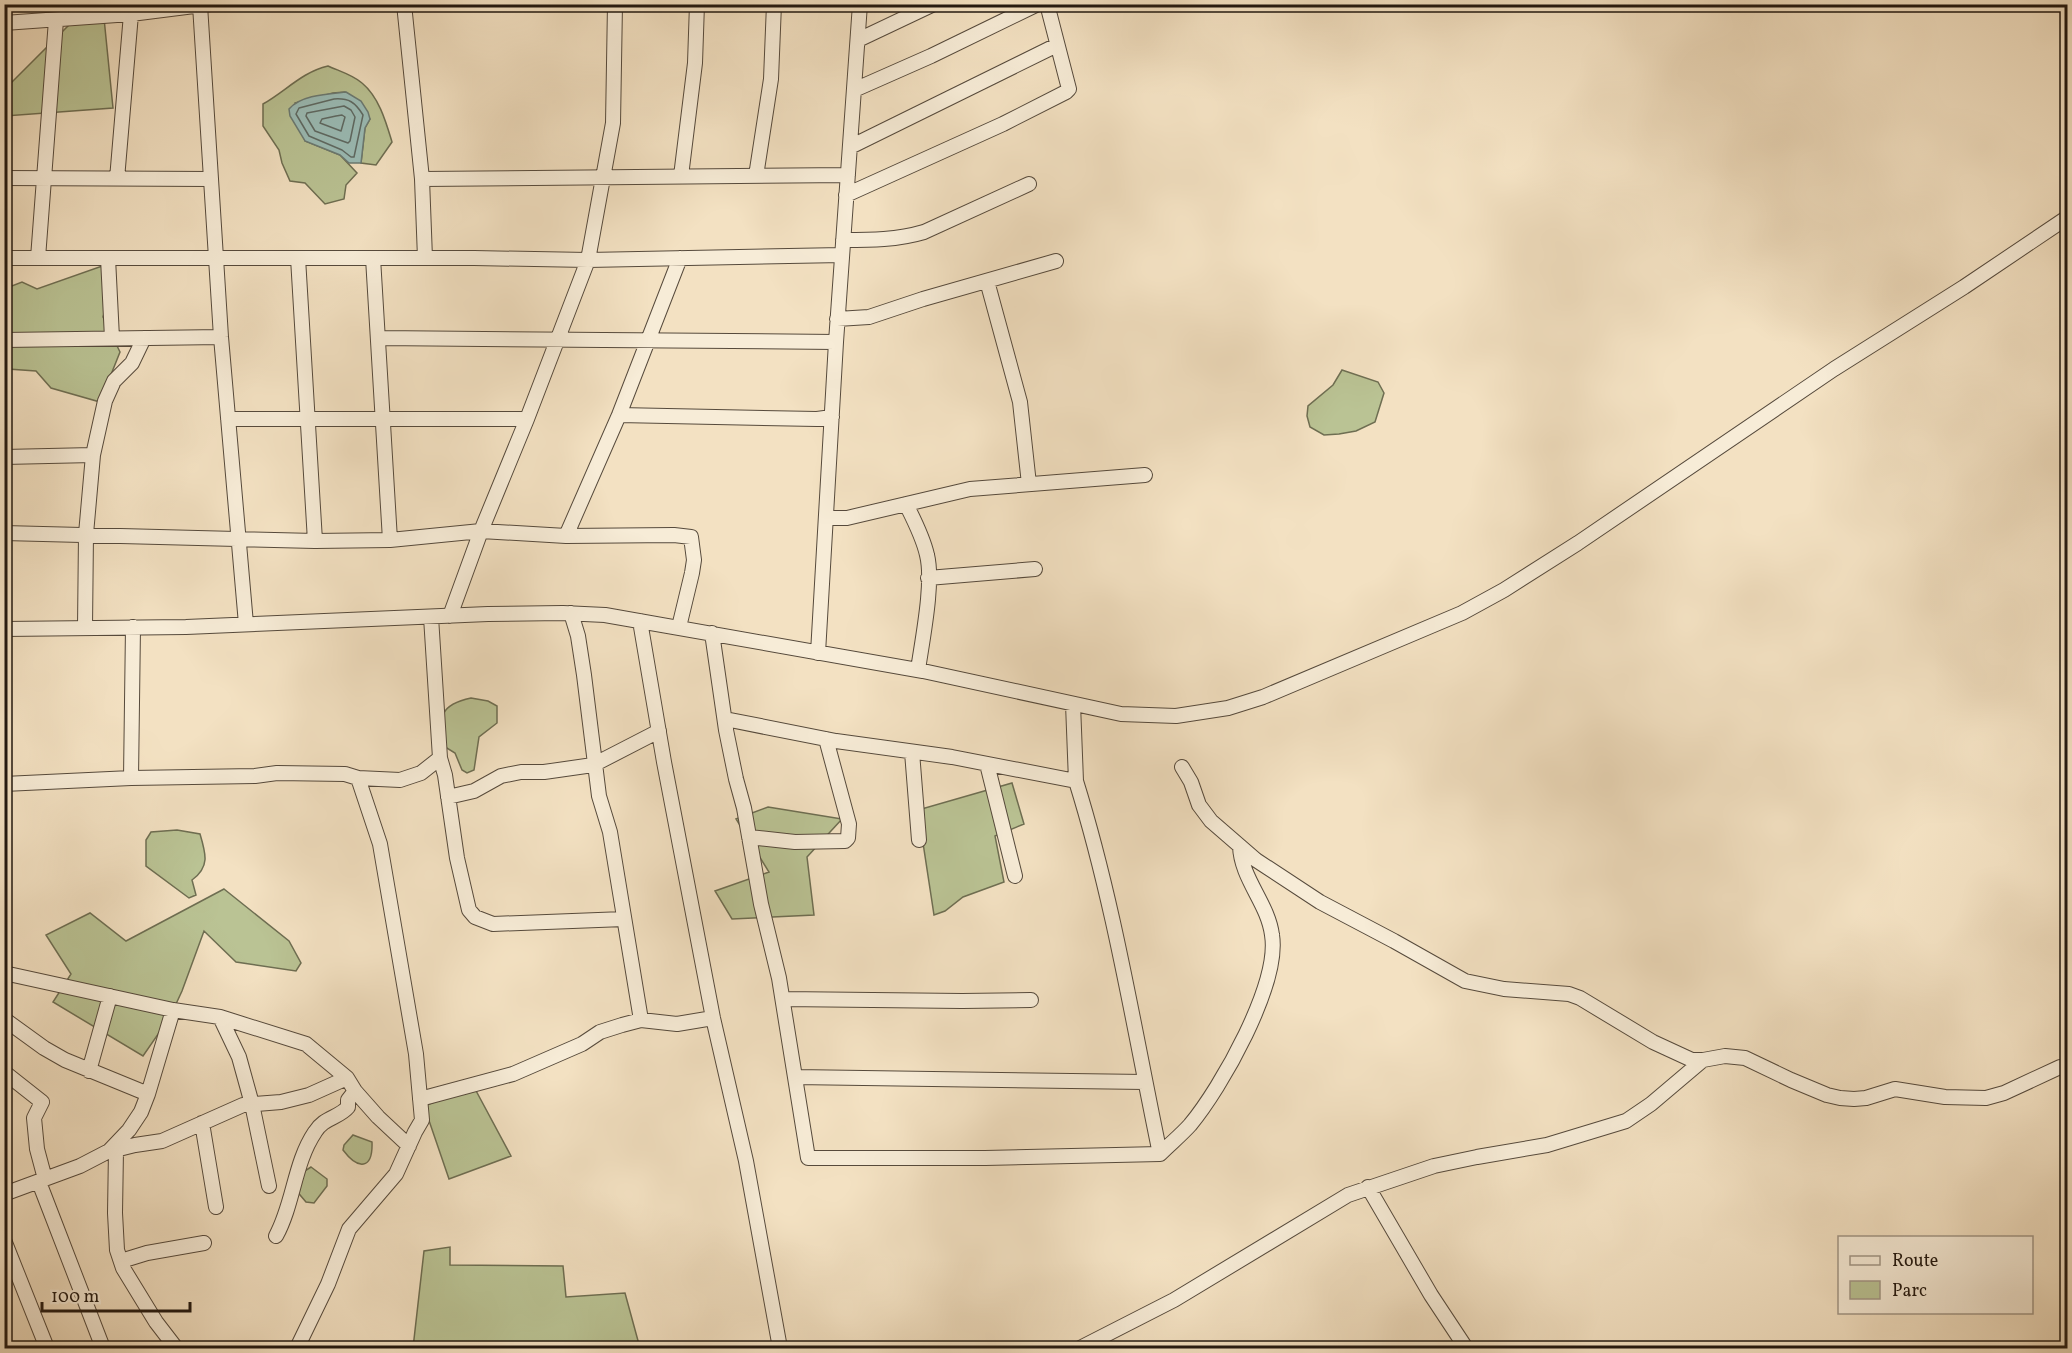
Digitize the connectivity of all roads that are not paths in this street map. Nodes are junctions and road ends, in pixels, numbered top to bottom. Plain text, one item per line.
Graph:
1 (88, 4) edge
2 (210, 4) edge
3 (404, 4) edge
4 (615, 4) edge
5 (697, 4) edge
6 (774, 4) edge
7 (860, 4) edge
8 (934, 4) edge
9 (1038, 4) edge
10 (1047, 4) edge
11 (200, 5) edge
12 (131, 14) junction
13 (98, 16) junction
14 (56, 20) junction
15 (4, 23) edge
16 (858, 40) junction
17 (1057, 45) junction
18 (854, 90) junction
19 (850, 147) junction
20 (848, 175) junction
21 (681, 176) junction
22 (756, 176) junction
23 (604, 177) junction
24 (4, 178) edge
25 (422, 178) junction
26 (43, 179) junction
27 (117, 179) junction
28 (212, 179) junction
29 (1029, 184) dead end
30 (846, 195) junction
31 (2067, 217) edge
32 (843, 240) junction
33 (842, 255) junction
34 (4, 258) edge
35 (38, 258) junction
36 (108, 258) junction
37 (216, 258) junction
38 (298, 258) junction
39 (374, 258) junction
40 (424, 258) junction
41 (680, 258) junction
42 (588, 260) junction
43 (1056, 261) dead end
44 (987, 281) junction
45 (837, 319) junction
46 (221, 337) junction
47 (112, 338) junction
48 (144, 338) junction
49 (379, 339) junction
50 (4, 340) edge
51 (648, 340) junction
52 (558, 341) junction
53 (836, 342) junction
54 (619, 415) junction
55 (832, 417) junction
56 (309, 418) junction
57 (383, 418) junction
58 (228, 419) junction
59 (527, 419) junction
60 (93, 455) junction
61 (4, 457) edge
62 (1145, 475) dead end
63 (1029, 484) junction
64 (906, 504) junction
65 (826, 518) junction
66 (481, 531) junction
67 (4, 533) edge
68 (86, 534) junction
69 (566, 536) junction
70 (239, 540) junction
71 (390, 540) junction
72 (315, 541) junction
73 (1035, 569) dead end
74 (928, 578) junction
75 (571, 613) junction
76 (450, 616) junction
77 (431, 618) junction
78 (640, 621) junction
79 (246, 624) junction
80 (85, 627) junction
81 (133, 627) junction
82 (679, 627) junction
83 (4, 628) edge
84 (712, 633) junction
85 (818, 653) junction
86 (918, 670) junction
87 (1073, 704) junction
88 (725, 719) junction
89 (659, 731) junction
90 (826, 739) junction
91 (912, 752) junction
92 (440, 758) junction
93 (987, 764) junction
94 (593, 765) junction
95 (1182, 767) dead end
96 (130, 778) junction
97 (358, 778) junction
98 (1076, 781) junction
99 (4, 784) edge
100 (448, 797) junction
101 (4, 809) edge
102 (749, 837) junction
103 (919, 840) dead end
104 (1240, 846) junction
105 (1015, 876) dead end
106 (4, 892) edge
107 (624, 919) junction
108 (4, 973) edge
109 (110, 996) junction
110 (783, 999) junction
111 (1031, 1000) dead end
112 (173, 1010) junction
113 (220, 1017) junction
114 (713, 1018) junction
115 (4, 1019) edge
116 (641, 1020) junction
117 (1703, 1060) junction
118 (2067, 1067) edge
119 (89, 1071) junction
120 (4, 1072) edge
121 (795, 1077) junction
122 (347, 1078) junction
123 (1145, 1082) junction
124 (355, 1091) junction
125 (148, 1094) junction
126 (420, 1099) junction
127 (252, 1104) junction
128 (202, 1123) junction
129 (409, 1146) junction
130 (112, 1151) junction
131 (1160, 1154) junction
132 (42, 1181) junction
133 (269, 1186) dead end
134 (1368, 1187) junction
135 (4, 1194) edge
136 (216, 1207) dead end
137 (276, 1236) dead end
138 (4, 1240) edge
139 (204, 1243) dead end
140 (121, 1261) junction
141 (47, 1348) edge
142 (103, 1348) edge
143 (176, 1348) edge
144 (297, 1348) edge
145 (780, 1348) edge
146 (1080, 1348) edge
147 (1466, 1348) edge

1 - 13 street
2 - 11 street
3 - 25 street
4 - 23 street
5 - 21 street
6 - 22 street
7 - 16 street
8 - 16 street
9 - 18 street
10 - 17 street
11 - 12 street
11 - 28 street
12 - 13 street
12 - 27 street
13 - 14 street
14 - 15 street
14 - 26 street
16 - 18 street
17 - 19 street
17 - 30 street
18 - 19 street
19 - 20 street
20 - 22 street
20 - 30 street
21 - 22 street
21 - 23 street
23 - 25 street
23 - 42 street
24 - 26 street
25 - 40 street
26 - 27 street
26 - 35 street
27 - 28 street
28 - 37 street
29 - 32 street
30 - 32 street
31 - 87 street
32 - 33 street
33 - 41 street
33 - 45 street
34 - 35 street
35 - 36 street
36 - 37 street
36 - 47 street
37 - 38 street
37 - 46 street
38 - 39 street
38 - 56 street
39 - 40 street
39 - 49 street
40 - 42 street
41 - 42 street
41 - 51 street
42 - 52 street
43 - 44 street
44 - 45 street
44 - 63 street
45 - 53 street
46 - 48 street
46 - 58 street
47 - 48 street
47 - 50 street
48 - 60 street
49 - 52 street
49 - 57 street
51 - 52 street
51 - 53 street
51 - 54 street
52 - 59 street
53 - 55 street
54 - 55 street
54 - 69 street
55 - 65 street
56 - 57 street
56 - 58 street
56 - 72 street
57 - 59 street
57 - 71 street
58 - 70 street
59 - 66 street
60 - 61 street
60 - 68 street
62 - 63 street
63 - 64 street
64 - 65 street
64 - 74 street
65 - 85 street
66 - 69 street
66 - 71 street
66 - 76 street
67 - 68 street
68 - 70 street
68 - 80 street
69 - 82 street
70 - 72 street
70 - 79 street
71 - 72 street
73 - 74 street
74 - 86 street
75 - 76 street
75 - 78 street
75 - 94 street
76 - 77 street
77 - 79 street
77 - 92 street
78 - 82 street
78 - 89 street
79 - 81 street
80 - 81 street
80 - 83 street
81 - 96 street
82 - 84 street
84 - 85 street
84 - 88 street
85 - 86 street
86 - 87 street
87 - 98 street
88 - 90 street
88 - 102 street
89 - 94 street
89 - 114 street
90 - 91 street
90 - 102 street
91 - 93 street
91 - 103 street
92 - 97 street
92 - 100 street
93 - 98 street
93 - 105 street
94 - 100 street
94 - 107 street
95 - 104 street
96 - 97 street
96 - 99 street
97 - 126 street
98 - 123 street
100 - 107 street
101 - 106 street
102 - 110 street
104 - 117 street
104 - 131 street
107 - 116 street
108 - 109 street
109 - 112 street
109 - 119 street
110 - 111 street
110 - 121 street
112 - 113 street
112 - 125 street
113 - 122 street
113 - 127 street
114 - 116 street
114 - 145 street
115 - 119 street
116 - 126 street
117 - 118 street
117 - 134 street
119 - 125 street
120 - 132 street
121 - 123 street
121 - 131 street
122 - 124 street
122 - 127 street
123 - 131 street
124 - 129 street
124 - 137 street
125 - 130 street
126 - 129 street
127 - 128 street
127 - 133 street
128 - 130 street
128 - 136 street
129 - 144 street
130 - 132 street
130 - 140 street
132 - 135 street
132 - 142 street
134 - 146 street
134 - 147 street
138 - 141 street
139 - 140 street
140 - 143 street

